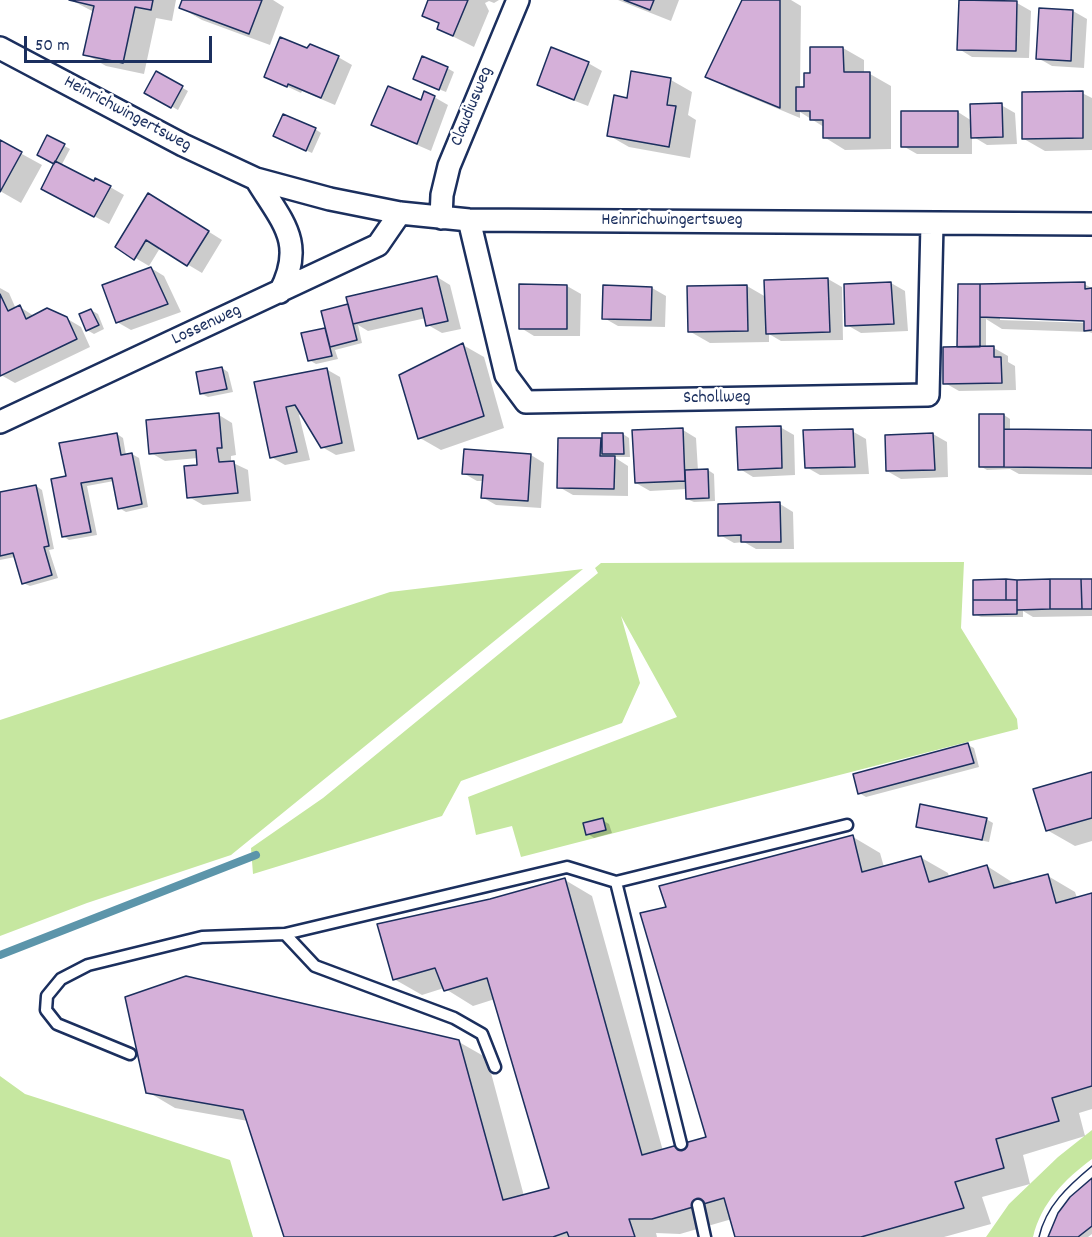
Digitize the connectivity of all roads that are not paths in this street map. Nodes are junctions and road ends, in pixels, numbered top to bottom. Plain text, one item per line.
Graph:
1 (518, 0) edge
2 (0, 48) edge
3 (256, 179) junction
4 (400, 213) junction
5 (441, 218) junction
6 (469, 220) junction
7 (932, 224) junction
8 (1092, 224) edge
9 (280, 292) junction
10 (0, 422) edge
11 (847, 825) dead end
12 (616, 882) junction
13 (285, 934) junction
14 (130, 1054) dead end
15 (495, 1067) dead end
16 (681, 1144) dead end
17 (698, 1205) dead end
18 (705, 1237) edge

1 - 5 street, Claudiusweg
2 - 3 street, Heinrichwingertsweg
3 - 4 street, Heinrichwingertsweg
3 - 9 street
4 - 5 street, Heinrichwingertsweg
4 - 9 street, Lossenweg
5 - 6 street, Heinrichwingertsweg
6 - 7 street, Heinrichwingertsweg
6 - 7 street, Schollweg
7 - 8 street, Heinrichwingertsweg
9 - 10 street, Lossenweg
11 - 12 lane
12 - 13 lane
12 - 16 lane
13 - 14 lane
13 - 15 lane
17 - 18 lane

